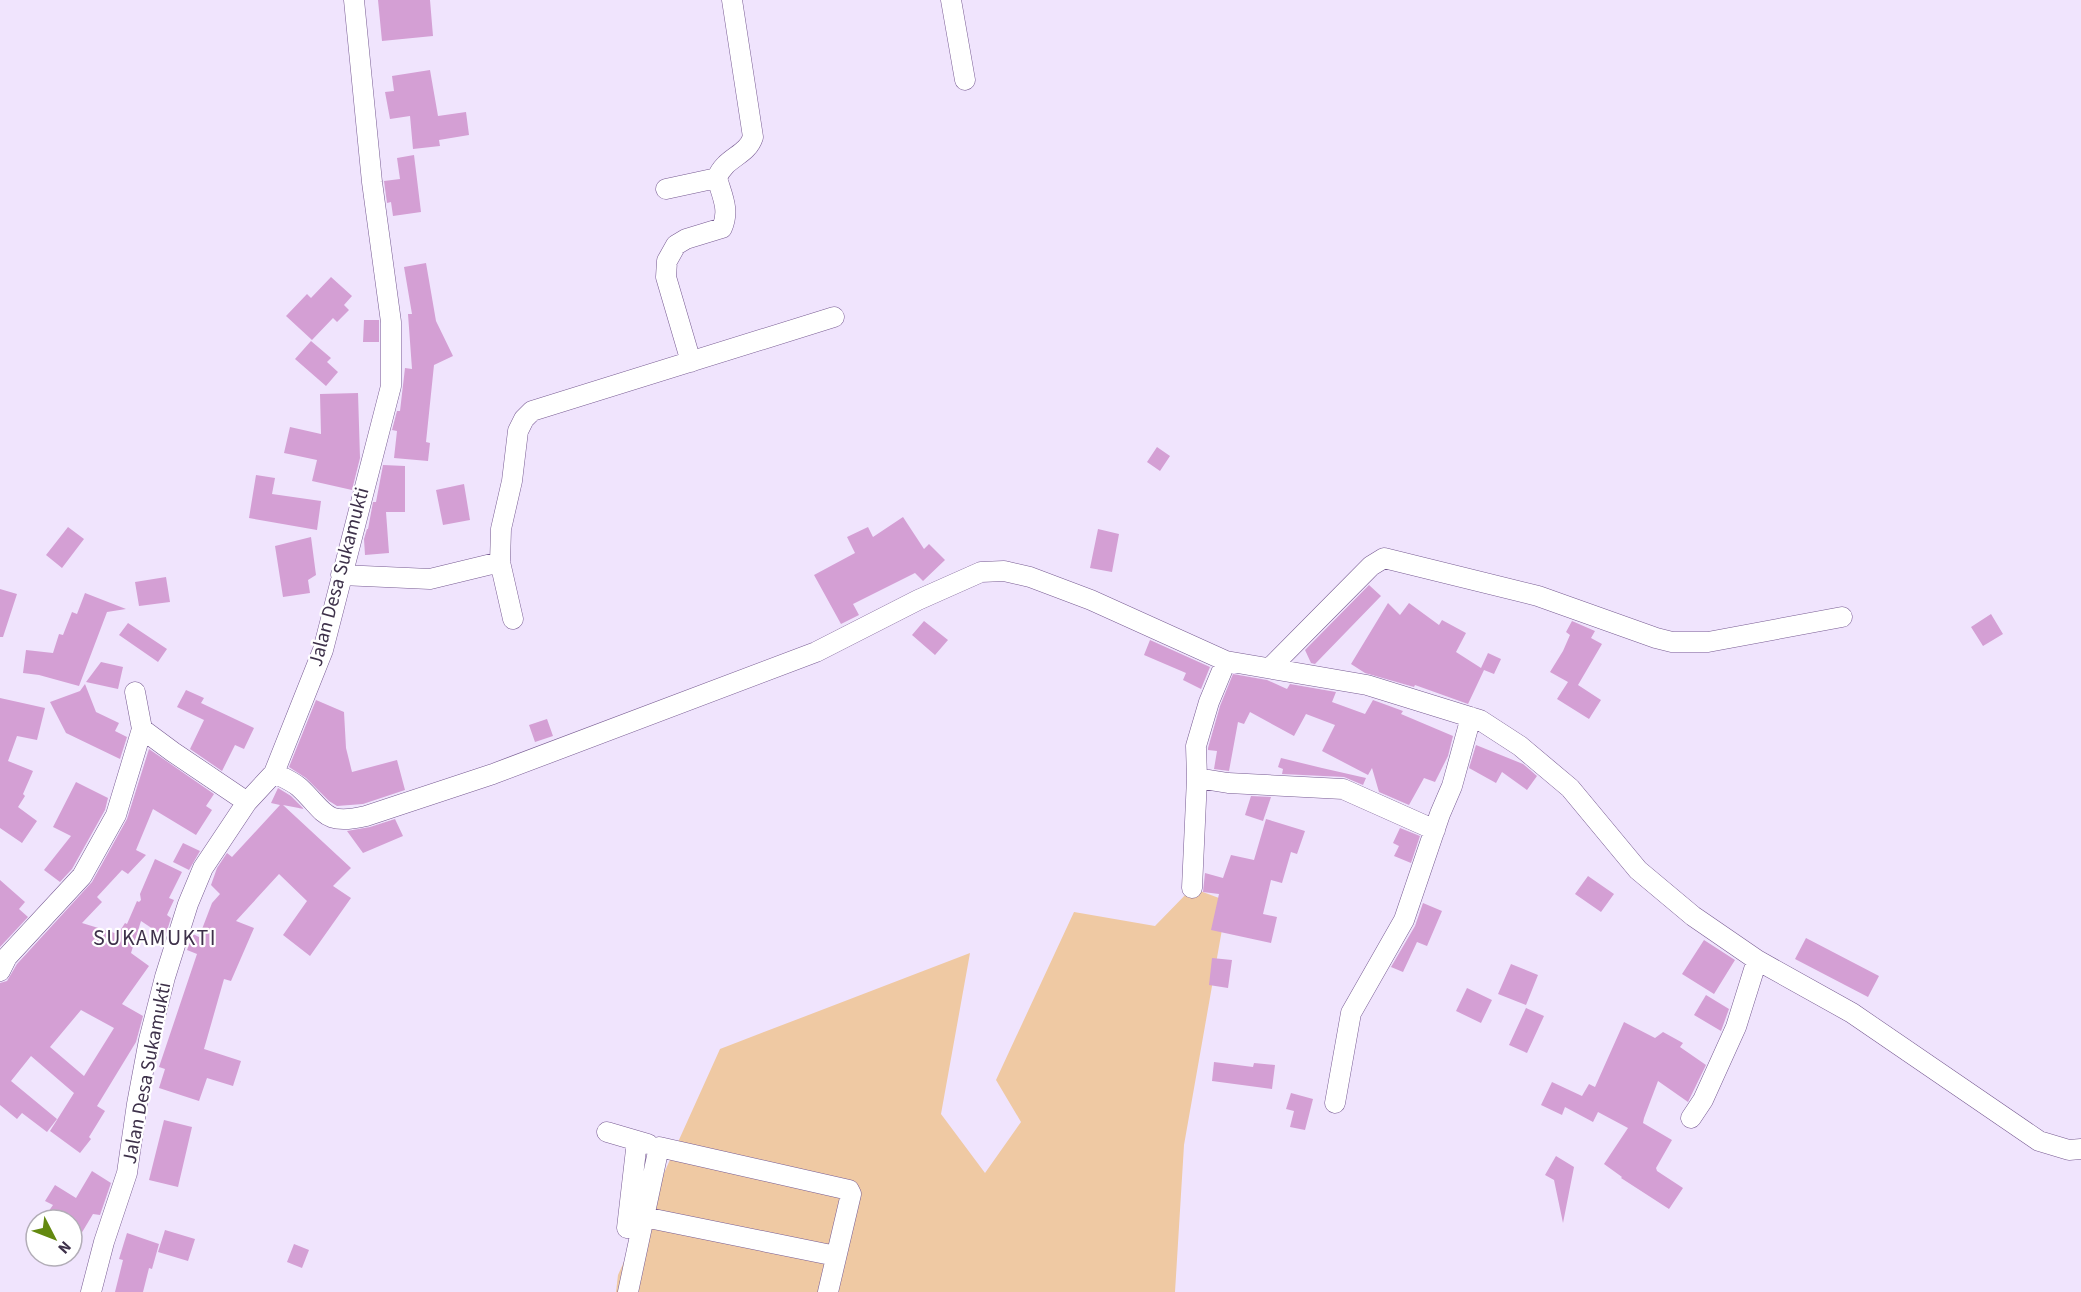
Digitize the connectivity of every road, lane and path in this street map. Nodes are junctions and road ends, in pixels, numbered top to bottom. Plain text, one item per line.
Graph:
1 (354, 0) edge
2 (732, 0) edge
3 (951, 0) edge
4 (964, 80) dead end
5 (717, 178) junction
6 (666, 189) dead end
7 (834, 317) dead end
8 (691, 362) junction
9 (500, 562) junction
10 (341, 575) junction
11 (1842, 617) dead end
12 (513, 619) dead end
13 (1226, 661) junction
14 (1270, 668) junction
15 (135, 692) dead end
16 (1471, 717) junction
17 (142, 729) junction
18 (274, 773) junction
19 (1197, 778) junction
20 (248, 802) junction
21 (1435, 830) junction
22 (1192, 888) dead end
23 (1757, 960) junction
24 (0, 971) edge
25 (1335, 1103) dead end
26 (1691, 1118) dead end
27 (607, 1132) dead end
28 (637, 1141) junction
29 (659, 1147) junction
30 (2081, 1149) edge
31 (636, 1216) junction
32 (836, 1256) junction
33 (628, 1290) edge
34 (91, 1292) edge
35 (828, 1292) edge

1 - 10 street, Jalan Desa Sukamukti
2 - 5 street
3 - 4 street
5 - 6 street
5 - 8 street
7 - 8 street
8 - 9 street
9 - 10 street
9 - 12 street
10 - 18 street, Jalan Desa Sukamukti
11 - 14 street
13 - 14 street
13 - 18 street
13 - 19 street
14 - 16 street
15 - 17 street
16 - 21 street
16 - 23 street
17 - 20 street
17 - 24 street
18 - 20 street, Jalan Desa Sukamukti
19 - 21 street
19 - 22 street
20 - 34 street, Jalan Desa Sukamukti
21 - 25 street
23 - 26 street
23 - 30 street
27 - 28 street
28 - 29 street
28 - 31 street
29 - 31 street
29 - 32 street
31 - 32 street
31 - 33 street
32 - 35 street

